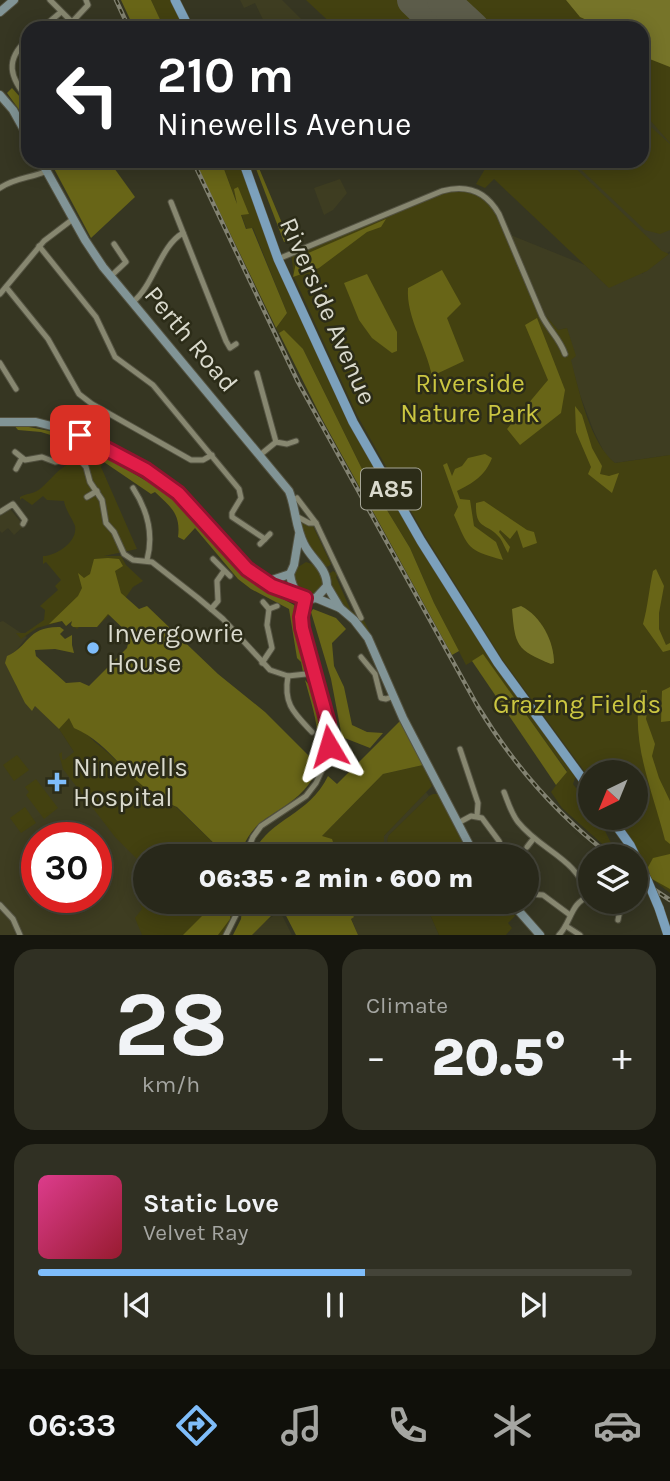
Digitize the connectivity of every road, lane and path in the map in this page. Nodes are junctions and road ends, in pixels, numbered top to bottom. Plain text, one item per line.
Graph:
1 (13, 0) edge
2 (50, 0) edge
3 (86, 0) edge
4 (175, 0) edge
5 (0, 12) edge
6 (61, 12) junction
7 (53, 19) joint
8 (50, 21) edge
9 (73, 21) joint
10 (186, 21) edge
11 (21, 47) edge
12 (21, 91) edge
13 (0, 95) edge
14 (21, 124) edge
15 (45, 168) edge
16 (246, 168) edge
17 (47, 171) junction
18 (0, 188) edge
19 (171, 202) dead end
20 (73, 219) junction
21 (183, 233) junction
22 (114, 244) dead end
23 (39, 246) junction
24 (278, 259) junction
25 (111, 276) junction
26 (6, 287) junction
27 (0, 294) edge
28 (133, 302) junction
29 (236, 344) dead end
30 (565, 354) dead end
31 (0, 363) edge
32 (257, 373) dead end
33 (260, 383) junction
34 (252, 386) dead end
35 (16, 389) dead end
36 (0, 422) edge
37 (296, 441) dead end
38 (275, 442) junction
39 (15, 452) dead end
40 (260, 454) junction
41 (212, 455) junction
42 (22, 458) junction
43 (16, 469) dead end
44 (133, 488) dead end
45 (97, 491) junction
46 (146, 492) dead end
47 (87, 497) dead end
48 (138, 497) junction
49 (297, 498) dead end
50 (0, 512) edge
51 (296, 516) junction
52 (316, 523) junction
53 (23, 524) dead end
54 (299, 534) junction
55 (265, 539) dead end
56 (213, 559) dead end
57 (147, 560) junction
58 (315, 561) junction
59 (294, 565) junction
60 (336, 566) junction
61 (223, 571) junction
62 (324, 571) junction
63 (290, 574) junction
64 (230, 576) dead end
65 (266, 582) junction
66 (327, 586) junction
67 (303, 597) junction
68 (316, 598) junction
69 (262, 601) dead end
70 (277, 606) dead end
71 (340, 608) junction
72 (211, 609) junction
73 (269, 609) junction
74 (360, 618) dead end
75 (361, 657) dead end
76 (262, 663) junction
77 (315, 673) junction
78 (288, 676) junction
79 (394, 696) junction
80 (311, 719) dead end
81 (305, 725) junction
82 (312, 732) dead end
83 (460, 749) dead end
84 (463, 761) junction
85 (455, 762) dead end
86 (578, 773) edge
87 (504, 792) dead end
88 (477, 816) junction
89 (458, 823) junction
90 (619, 830) edge
91 (534, 838) junction
92 (250, 844) edge
93 (469, 844) edge
94 (498, 844) edge
95 (529, 844) edge
96 (578, 874) edge
97 (539, 895) edge
98 (578, 902) edge
99 (0, 905) edge
100 (237, 914) edge
101 (521, 914) edge
102 (620, 914) edge
103 (570, 915) junction
104 (618, 920) dead end
105 (566, 926) junction
106 (20, 935) edge
107 (226, 935) edge
108 (540, 935) edge
109 (559, 935) edge
110 (580, 935) edge
111 (666, 935) edge

1 - 5 street
2 - 6 street
3 - 9 street
4 - 10 main road
6 - 7 street
6 - 9 street
7 - 8 street
11 - 12 street
13 - 14 street
15 - 17 street, Perth Road
16 - 24 main road, Riverside Avenue / A85
17 - 18 street
17 - 20 street, Perth Road
19 - 21 street
20 - 23 street
20 - 25 street, Perth Road
21 - 28 street
21 - 29 street
22 - 25 street
23 - 26 street
23 - 41 street
24 - 30 street
24 - 86 main road, Riverside Avenue / A85
25 - 28 street, Perth Road
26 - 27 street
26 - 41 street
28 - 40 street, Perth Road
31 - 35 street
32 - 33 street
33 - 34 street
33 - 38 street
36 - 65 street
37 - 38 street
38 - 40 street
39 - 42 street
40 - 51 street, Perth Road
41 - 55 street
42 - 43 street
42 - 45 street
44 - 48 street
45 - 47 street
45 - 57 street
46 - 48 street
48 - 57 street
49 - 52 street
50 - 53 street
51 - 52 street
51 - 54 street, Perth Road
52 - 60 street
54 - 58 street, Perth Road
54 - 59 street, Perth Road
56 - 61 street
57 - 72 street
58 - 59 street
58 - 62 street, Perth Road
59 - 63 street, Perth Road
60 - 62 street
60 - 74 street
61 - 64 street
61 - 72 street
62 - 66 street
63 - 65 street
63 - 67 street
65 - 67 street
66 - 68 street
66 - 71 street
67 - 68 street
67 - 77 street
68 - 71 street
69 - 73 street
70 - 73 street
71 - 79 street
72 - 76 street
73 - 76 street
75 - 79 street
76 - 78 street
77 - 78 street
77 - 92 street
78 - 81 street
79 - 89 street
80 - 81 street
81 - 82 street
83 - 84 street
84 - 85 street
84 - 88 street
87 - 91 street
88 - 89 street
88 - 94 street
89 - 93 street
90 - 111 main road, bridge
91 - 95 street
91 - 96 street
97 - 103 street
98 - 103 street
99 - 106 street
100 - 107 street
101 - 108 street
102 - 104 street
103 - 105 street
105 - 109 street
105 - 110 street

